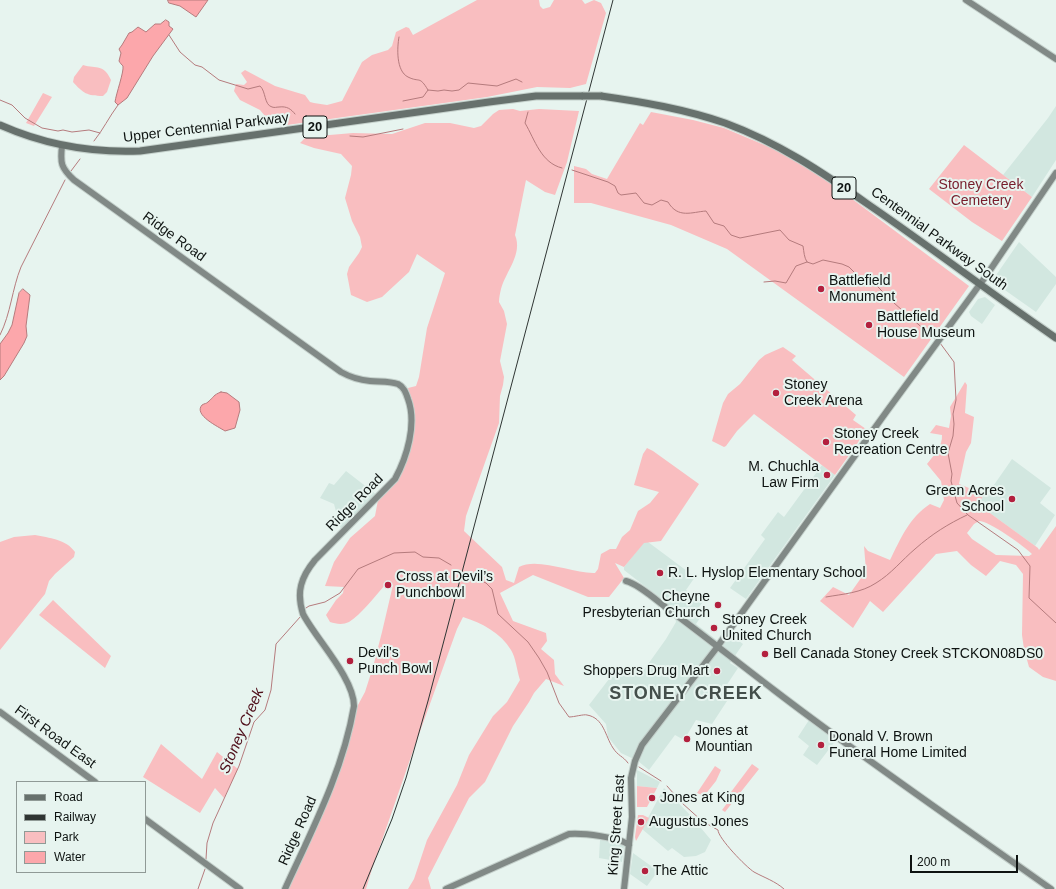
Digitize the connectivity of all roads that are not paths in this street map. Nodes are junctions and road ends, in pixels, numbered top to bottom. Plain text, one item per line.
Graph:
1 (966, 0) edge
2 (1056, 59) edge
3 (696, 114) joint
4 (0, 125) edge
5 (62, 146) junction
6 (1056, 173) edge
7 (980, 284) junction
8 (1056, 338) edge
9 (626, 581) dead end
10 (718, 646) junction
11 (0, 712) edge
12 (94, 781) edge
13 (146, 820) edge
14 (629, 845) junction
15 (240, 889) edge
16 (285, 889) edge
17 (446, 889) edge
18 (624, 889) edge
19 (1051, 889) edge

1 - 2 main road
3 - 5 main road, Upper Centennial Parkway / 20, bridge
3 - 7 main road, Centennial Parkway South / 20
4 - 5 main road, Upper Centennial Parkway / 20
5 - 16 main road, Ridge Road
6 - 7 main road
7 - 8 main road, Centennial Parkway South / 20
7 - 10 main road, King Street East
9 - 10 main road
10 - 14 main road, King Street East
10 - 19 main road
11 - 12 main road, First Road East
13 - 15 main road
14 - 17 main road
14 - 18 main road, King Street East

